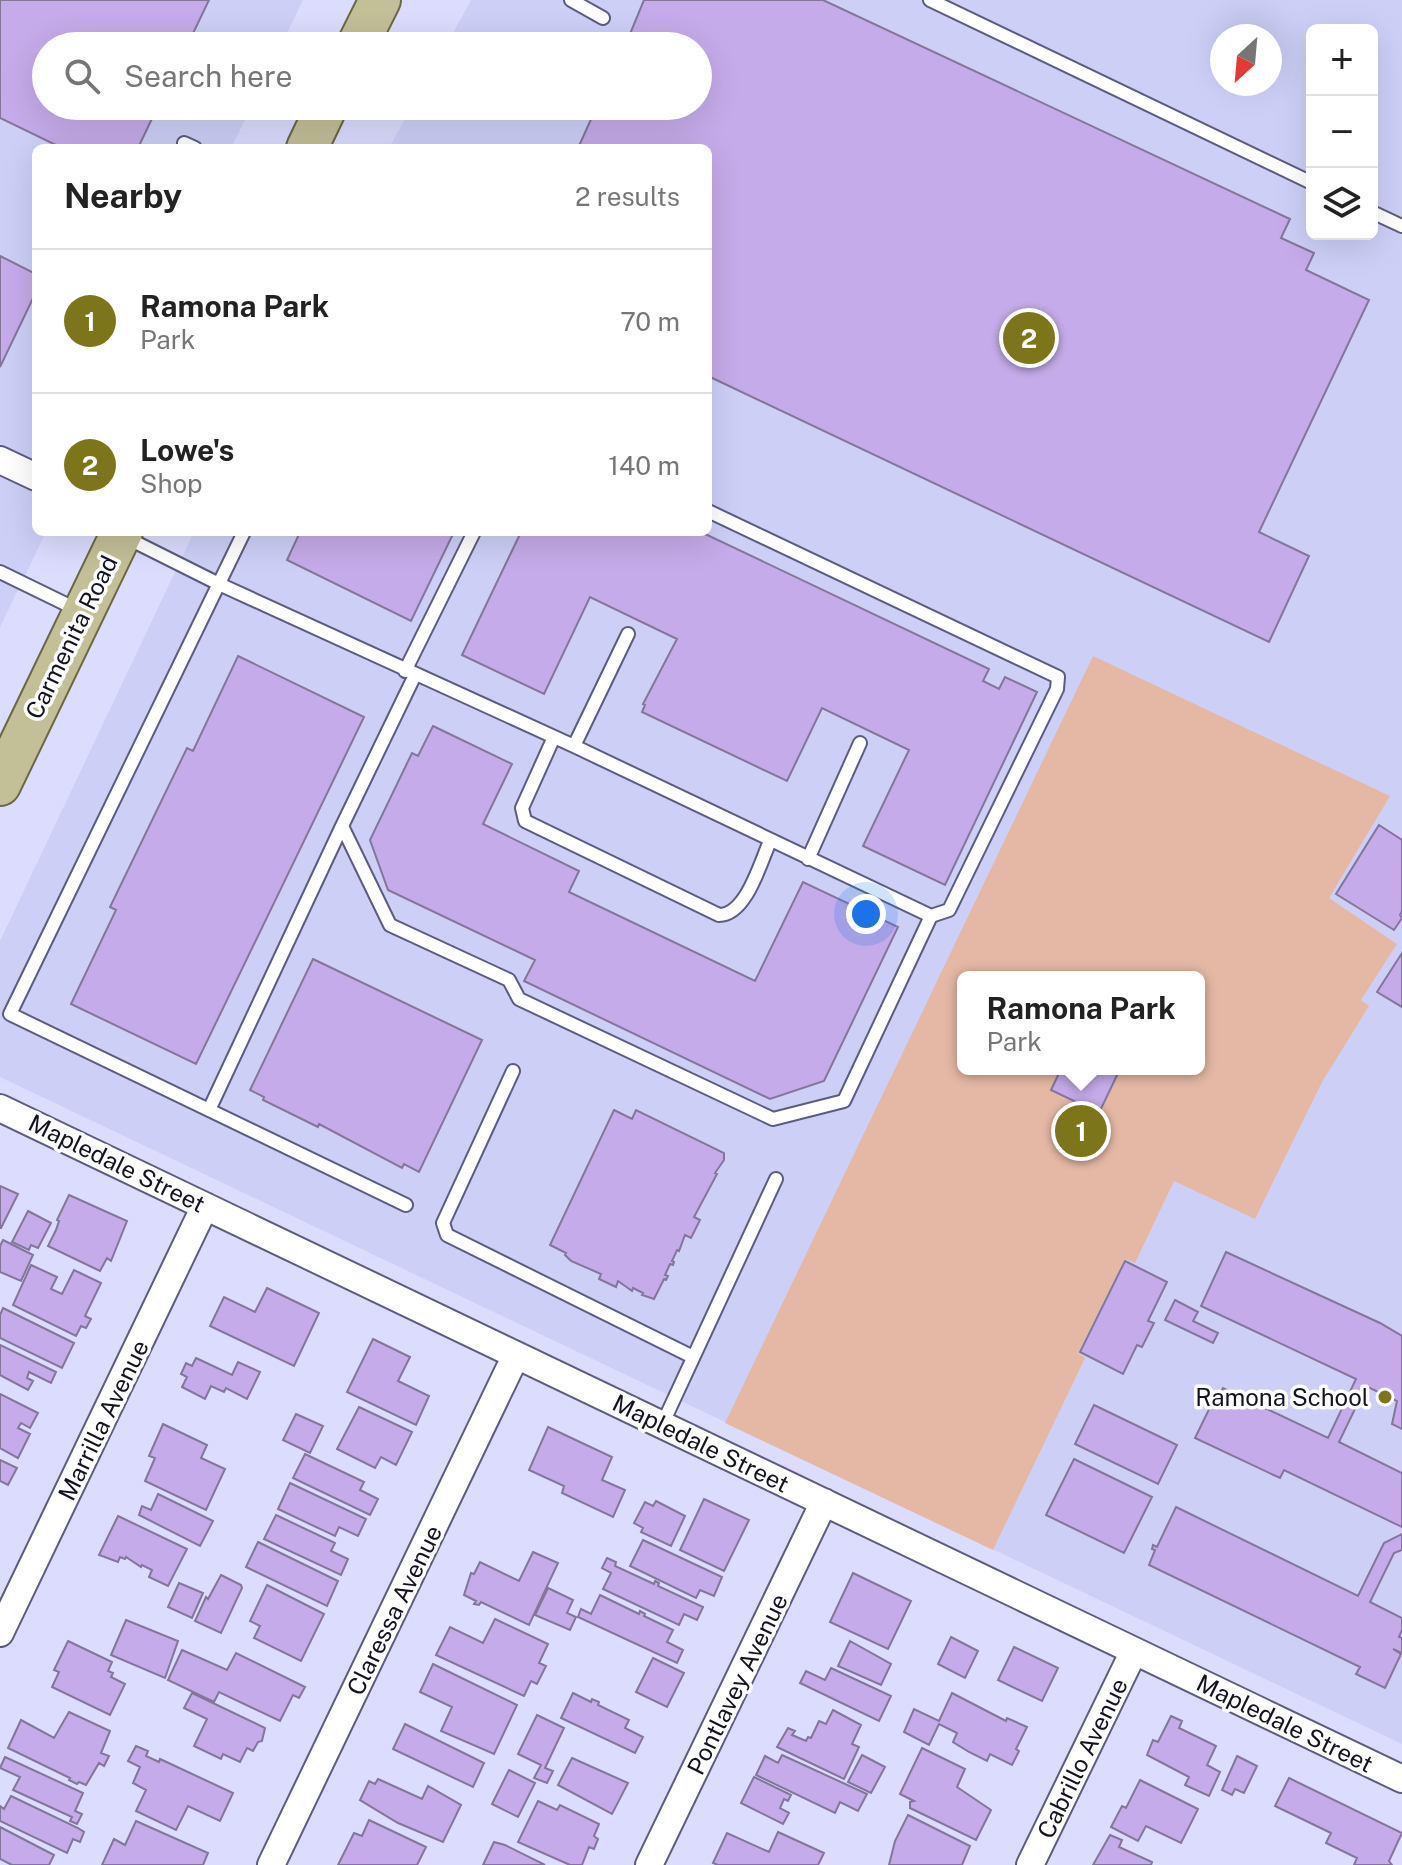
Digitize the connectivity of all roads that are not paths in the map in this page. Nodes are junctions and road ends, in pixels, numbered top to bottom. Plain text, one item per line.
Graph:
1 (380, 0) edge
2 (571, 0) edge
3 (930, 0) edge
4 (603, 18) dead end
5 (364, 32) edge
6 (320, 120) edge
7 (309, 144) edge
8 (1306, 180) edge
9 (1378, 215) edge
10 (1402, 226) edge
11 (0, 460) edge
12 (32, 475) edge
13 (712, 513) edge
14 (120, 536) edge
15 (127, 536) edge
16 (242, 536) edge
17 (472, 536) edge
18 (0, 572) edge
19 (219, 584) junction
20 (83, 612) junction
21 (628, 634) dead end
22 (410, 673) junction
23 (554, 737) junction
24 (860, 743) dead end
25 (574, 746) junction
26 (0, 785) edge
27 (342, 826) junction
28 (770, 841) junction
29 (808, 859) junction
30 (931, 916) junction
31 (513, 1071) dead end
32 (0, 1108) edge
33 (209, 1110) junction
34 (776, 1179) dead end
35 (406, 1205) dead end
36 (205, 1206) junction
37 (516, 1355) junction
38 (693, 1357) junction
39 (662, 1425) junction
40 (824, 1502) junction
41 (0, 1633) edge
42 (1134, 1651) junction
43 (1402, 1779) edge
44 (271, 1865) edge
45 (649, 1865) edge
46 (1030, 1865) edge

1 - 5 main road
2 - 4 lane
3 - 8 lane
6 - 7 main road
9 - 10 lane
11 - 12 street
13 - 30 lane
14 - 20 main road, Carmenita Road
15 - 19 lane
16 - 19 lane
17 - 22 lane
18 - 20 lane
19 - 22 lane
19 - 33 lane
20 - 26 main road, Carmenita Road
21 - 25 lane
22 - 23 lane
22 - 27 lane
23 - 25 lane
23 - 28 lane
24 - 29 lane
25 - 28 lane
27 - 30 lane
27 - 33 lane
28 - 29 lane
29 - 30 lane
31 - 38 lane
32 - 36 street, Mapledale Street
33 - 35 lane
34 - 38 lane
36 - 37 street, Mapledale Street
36 - 41 street, Marrilla Avenue
37 - 39 street, Mapledale Street
37 - 44 street, Claressa Avenue
38 - 39 lane
39 - 40 street, Mapledale Street
40 - 42 street, Mapledale Street
40 - 45 street, Pontlavey Avenue
42 - 43 street, Mapledale Street
42 - 46 street, Cabrillo Avenue

